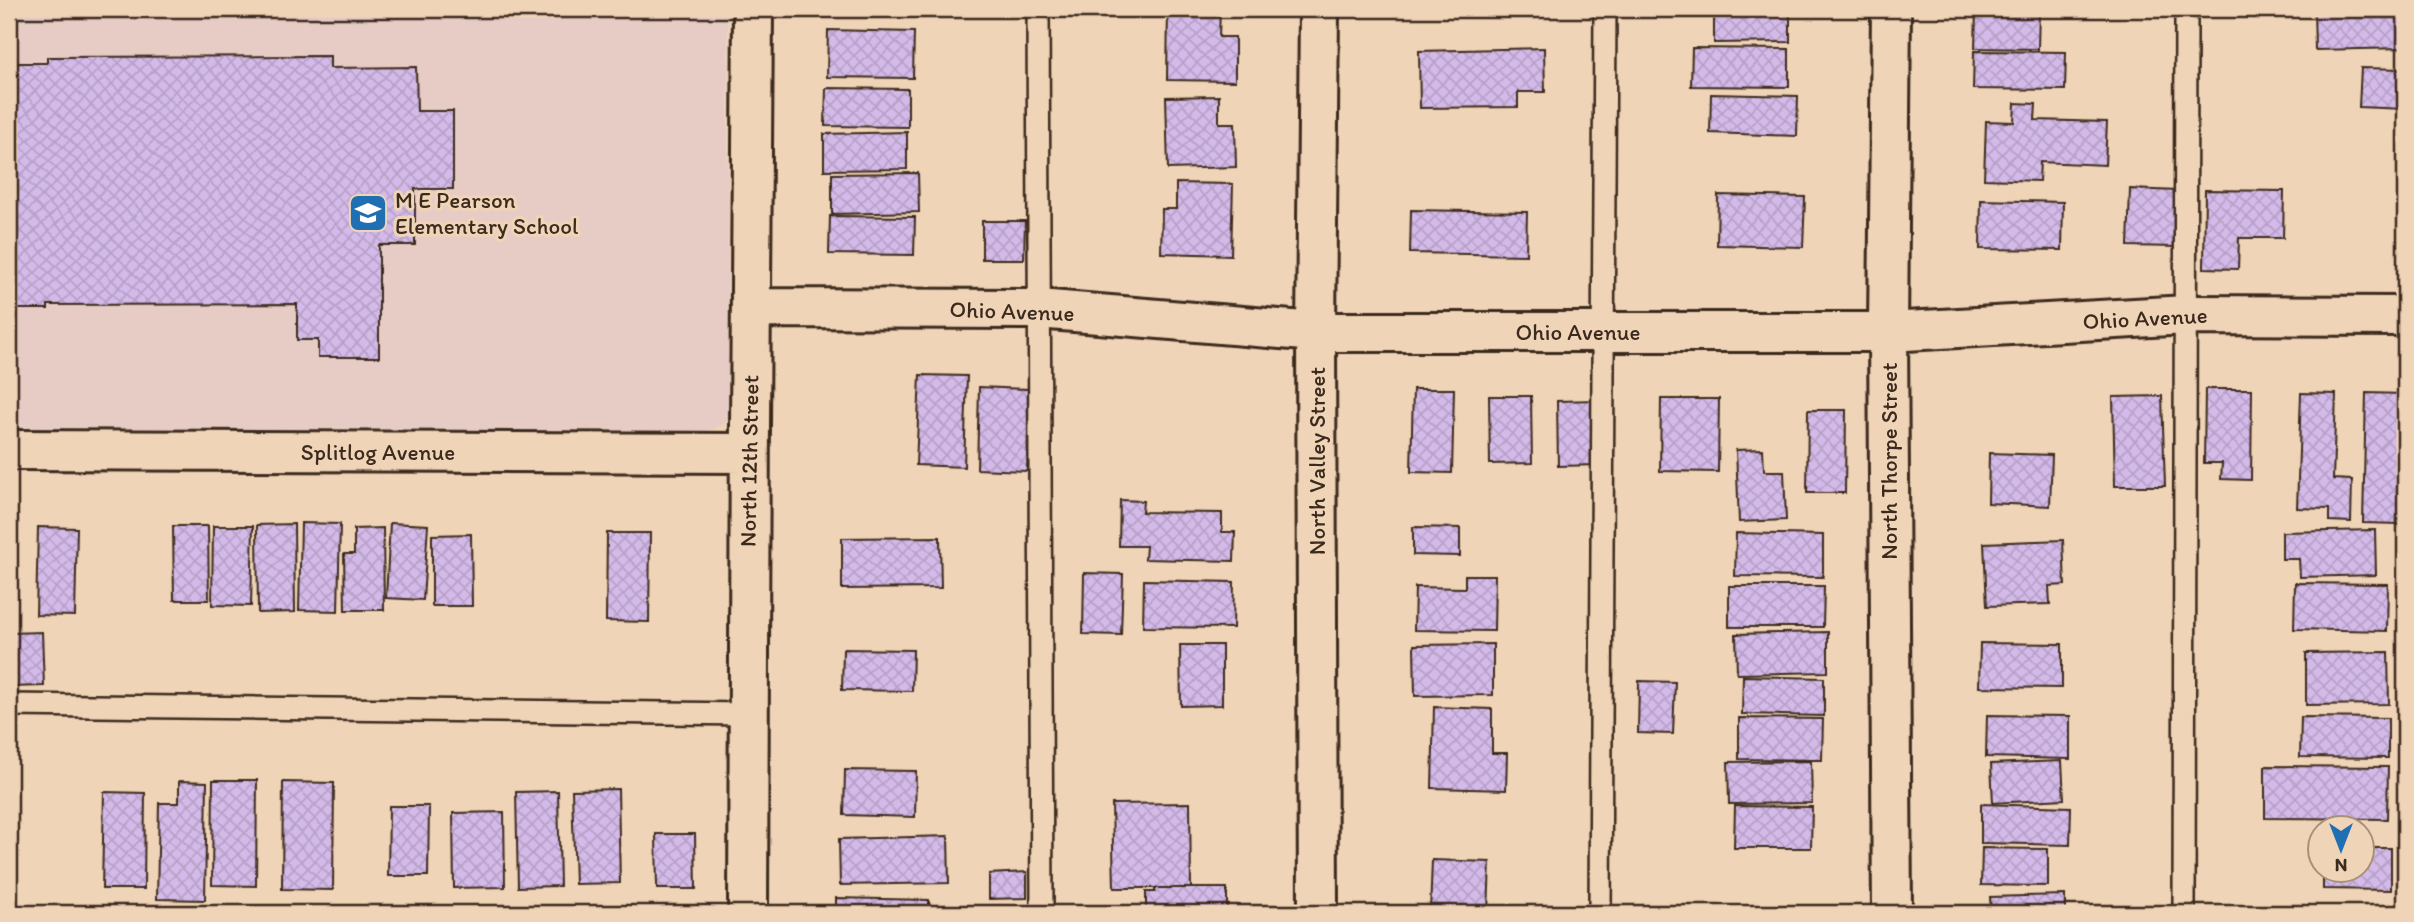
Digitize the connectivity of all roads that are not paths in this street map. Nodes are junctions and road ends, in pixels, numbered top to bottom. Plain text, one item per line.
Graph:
1 (752, 9) edge
2 (1038, 9) edge
3 (1319, 9) edge
4 (1605, 9) edge
5 (1891, 9) edge
6 (2186, 9) edge
7 (751, 308) junction
8 (1038, 309) junction
9 (2187, 315) junction
10 (2405, 316) edge
11 (1317, 332) junction
12 (1604, 332) junction
13 (1888, 332) junction
14 (9, 450) edge
15 (748, 453) junction
16 (9, 705) edge
17 (747, 714) junction
18 (748, 913) edge
19 (1042, 913) edge
20 (1318, 913) edge
21 (1601, 913) edge
22 (1892, 913) edge
23 (2184, 913) edge

1 - 7 street, North 12th Street
2 - 8 lane
3 - 11 street, North Valley Street
4 - 12 lane
5 - 13 street, North Thorpe Street
6 - 9 lane
7 - 8 street, Ohio Avenue
7 - 15 street, North 12th Street
8 - 11 street, Ohio Avenue
8 - 19 lane
9 - 10 street, Ohio Avenue
9 - 13 street, Ohio Avenue
9 - 23 lane
11 - 12 street, Ohio Avenue
11 - 20 street, North Valley Street
12 - 13 street, Ohio Avenue
12 - 21 lane
13 - 22 street, North Thorpe Street
14 - 15 street, Splitlog Avenue
15 - 17 street, North 12th Street
16 - 17 lane
17 - 18 street, North 12th Street

